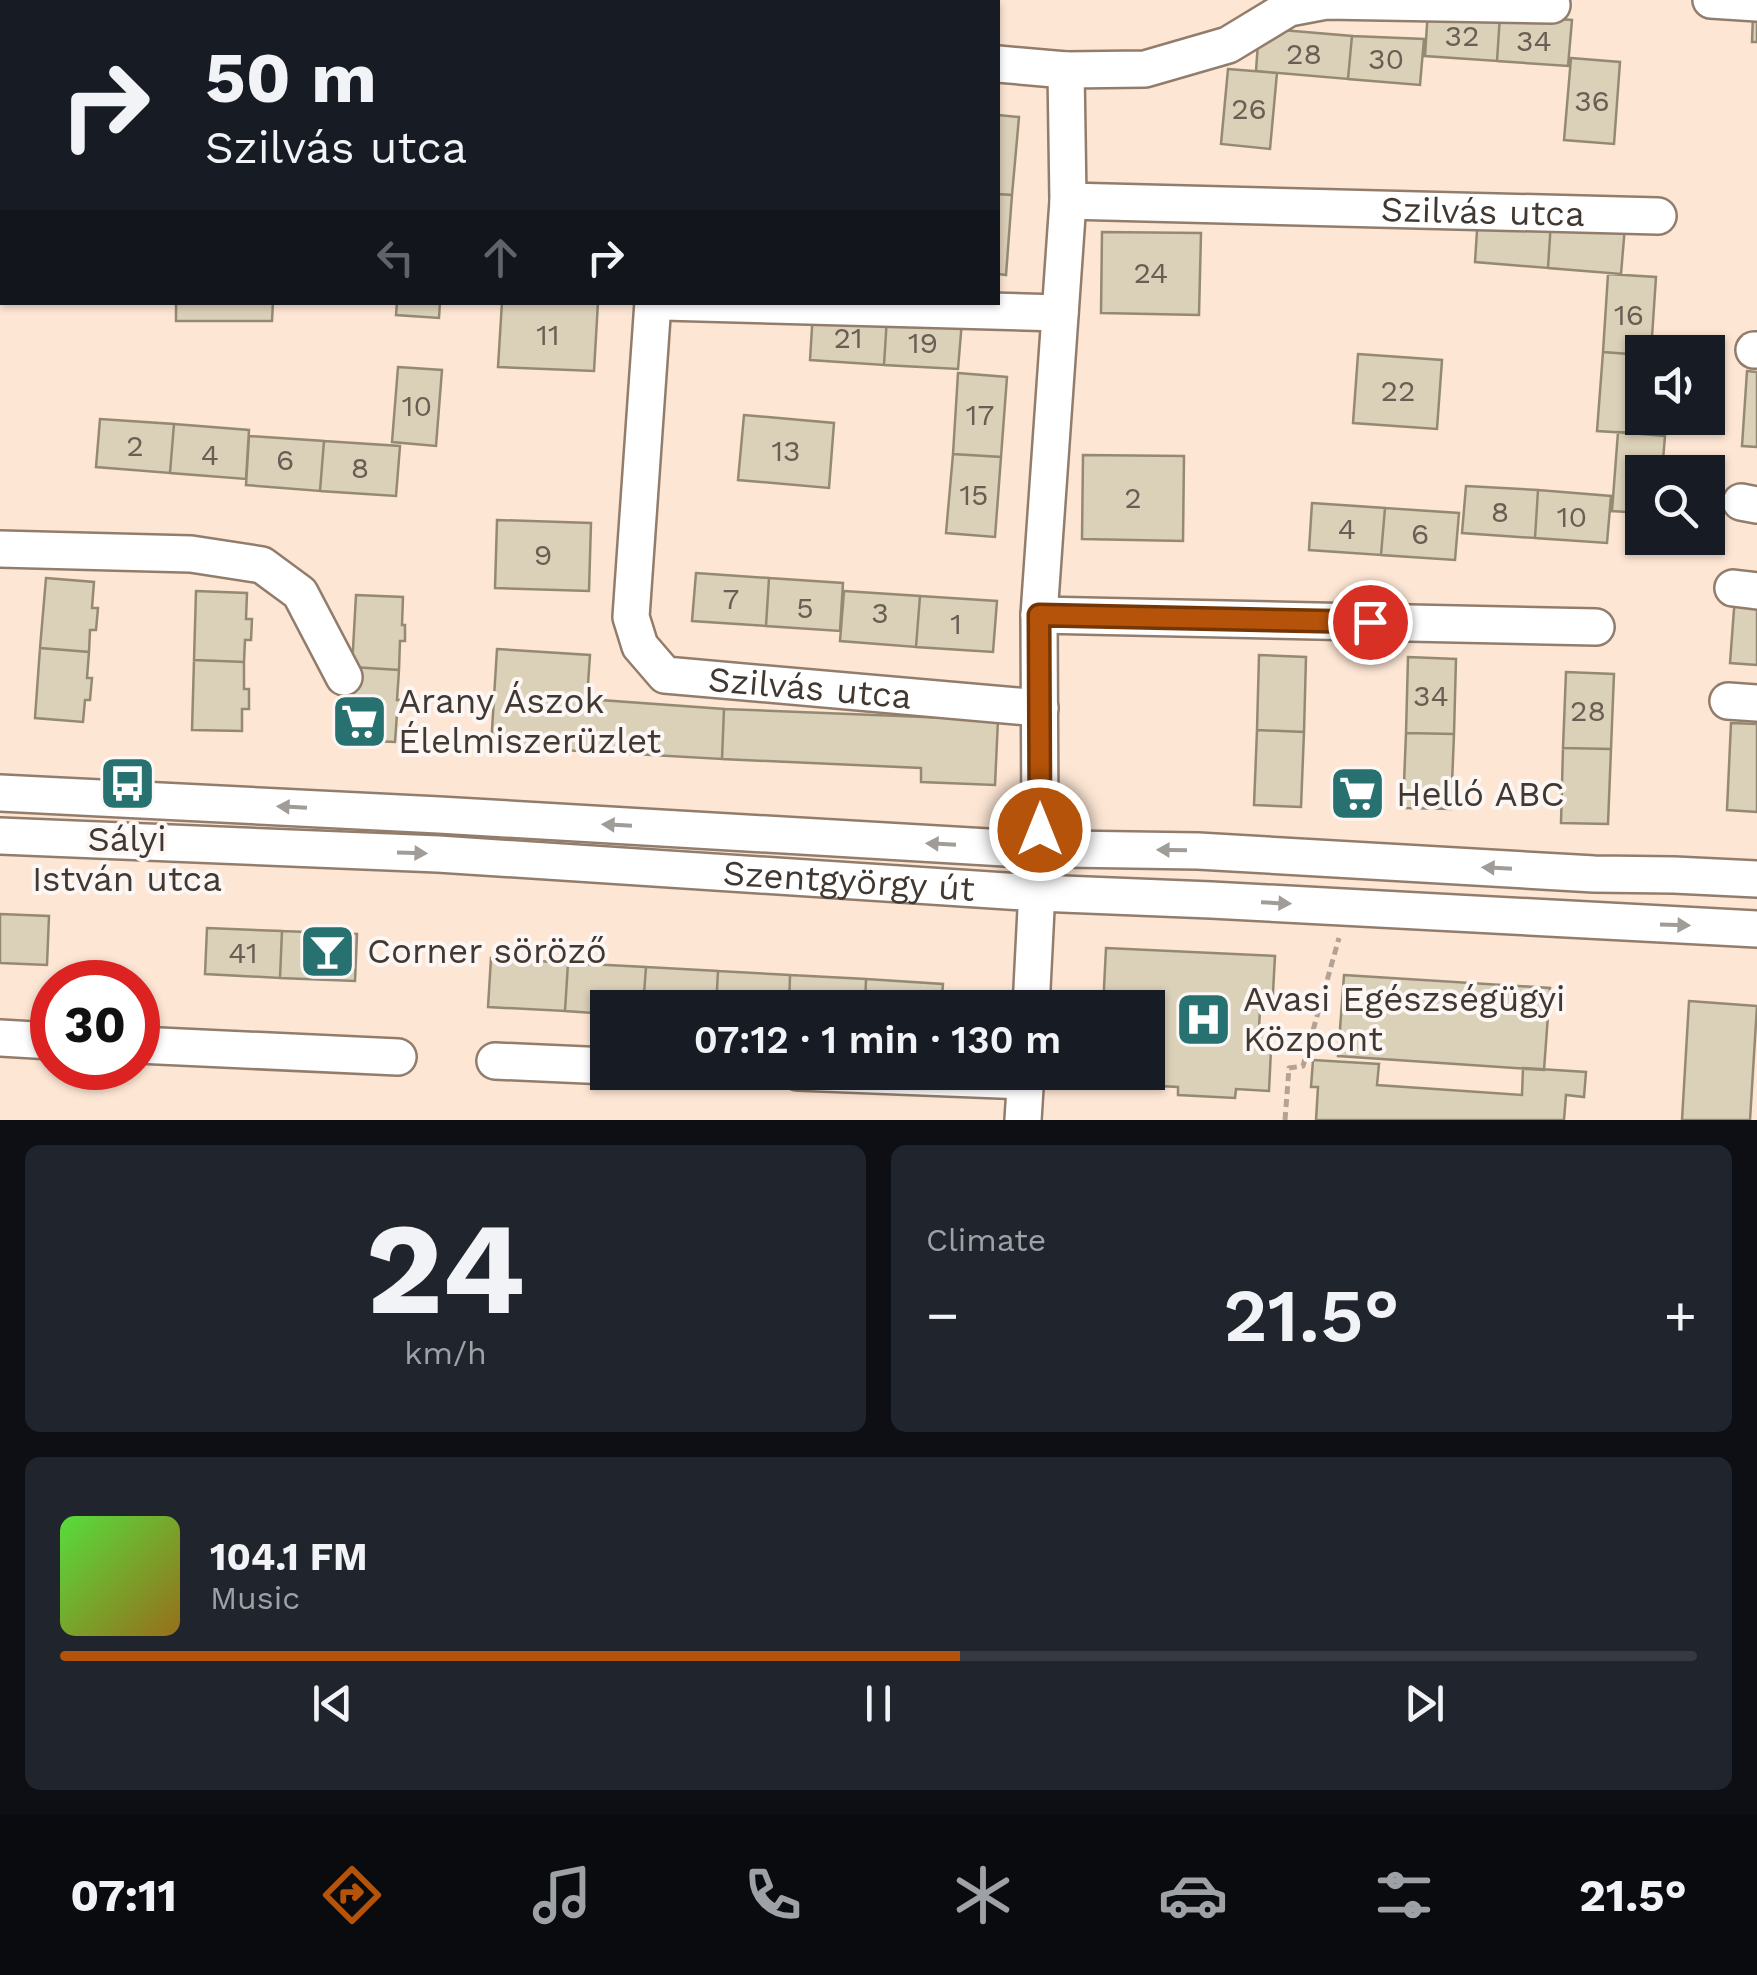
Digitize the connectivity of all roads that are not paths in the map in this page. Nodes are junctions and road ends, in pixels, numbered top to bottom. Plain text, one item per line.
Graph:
1 (1710, 0) edge
2 (1757, 3) edge
3 (1552, 5) dead end
4 (1000, 64) edge
5 (1066, 70) junction
6 (1068, 202) junction
7 (1658, 216) dead end
8 (653, 305) edge
9 (772, 305) edge
10 (1060, 313) junction
11 (0, 550) edge
12 (1039, 615) junction
13 (1596, 627) dead end
14 (344, 677) dead end
15 (1040, 708) junction
16 (0, 793) edge
17 (0, 836) edge
18 (1038, 847) junction
19 (1594, 874) junction
20 (1757, 879) edge
21 (1038, 894) junction
22 (1592, 922) junction
23 (1757, 929) edge
24 (1032, 990) edge
25 (0, 1038) edge
26 (30, 1040) edge
27 (160, 1046) edge
28 (398, 1057) dead end
29 (495, 1062) dead end
30 (590, 1065) edge
31 (1025, 1090) edge
32 (1022, 1120) edge

1 - 2 street
3 - 5 street
4 - 5 street
5 - 6 street
6 - 7 street, Szilvás utca
6 - 10 street
8 - 15 street, Szilvás utca
9 - 10 street
10 - 12 street
11 - 14 street
12 - 13 street
12 - 15 street
15 - 18 street
18 -> 16 street, Szentgyörgy út
17 -> 21 street, Szentgyörgy út
19 -> 18 street, Szentgyörgy út
18 - 21 street
19 - 20 street, Szentgyörgy út
19 - 22 street
21 -> 22 street, Szentgyörgy út
21 - 24 street
22 -> 23 street, Szentgyörgy út
25 - 26 street
27 - 28 street
29 - 30 street
31 - 32 street

